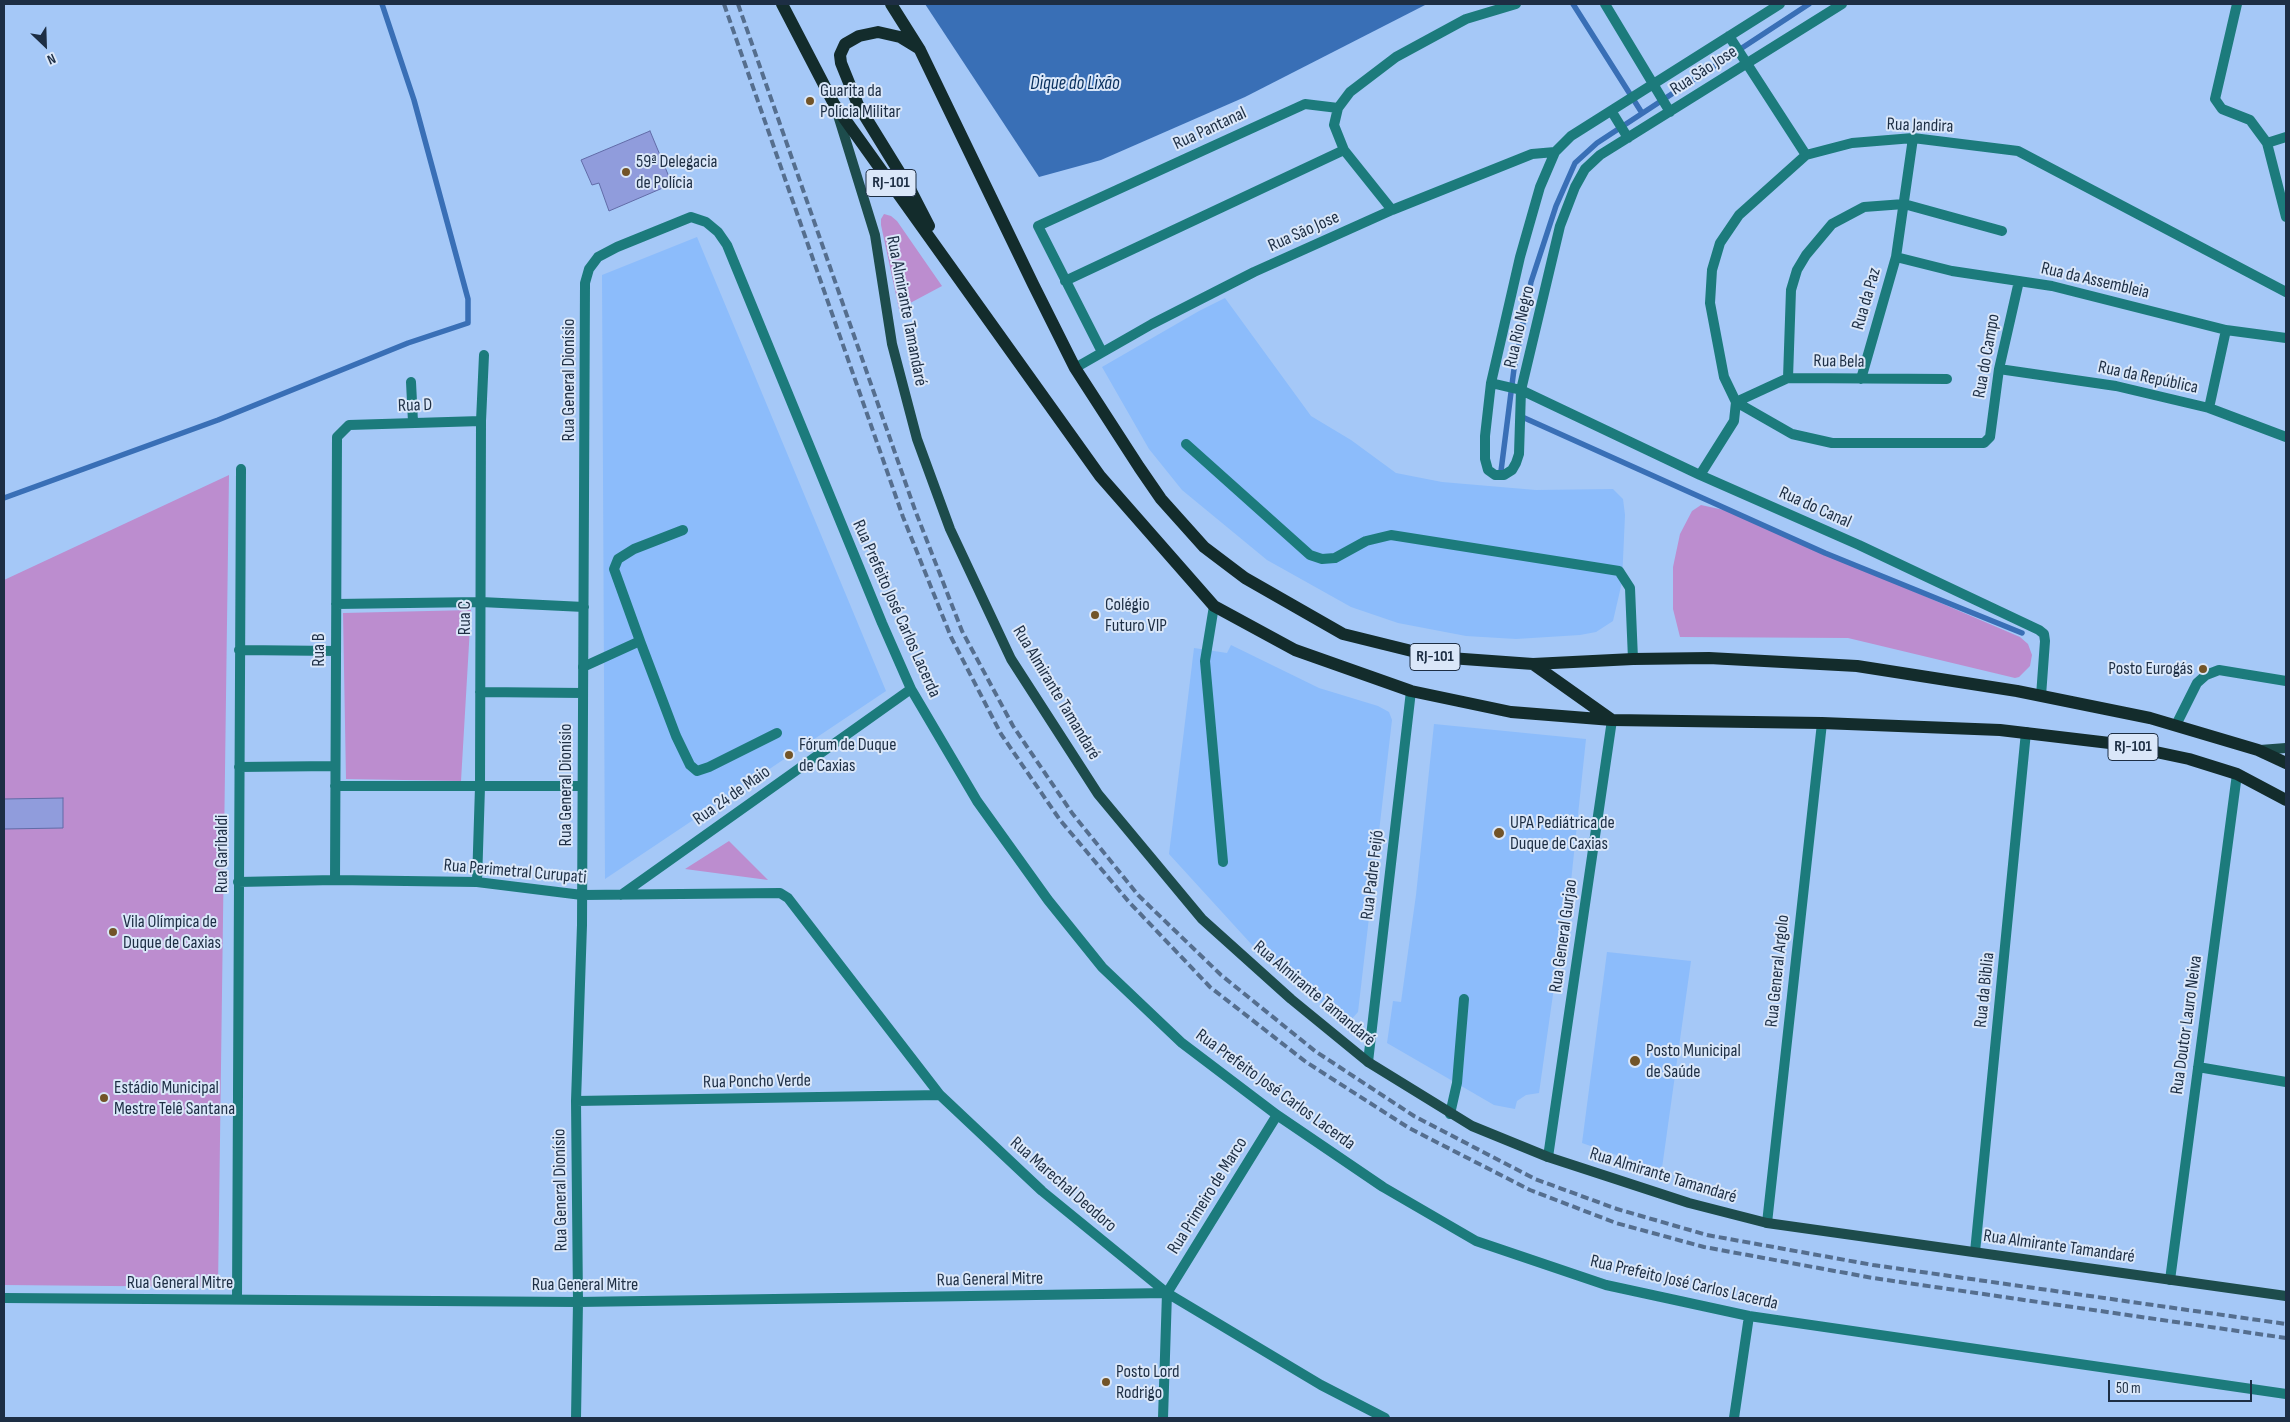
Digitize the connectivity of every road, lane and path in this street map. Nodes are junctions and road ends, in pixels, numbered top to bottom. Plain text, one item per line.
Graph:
1 (782, 4) edge
2 (891, 4) edge
3 (1516, 4) edge
4 (1605, 4) edge
5 (1780, 4) edge
6 (1842, 4) edge
7 (2237, 4) edge
8 (1730, 38) junction
9 (920, 50) junction
10 (1746, 61) junction
11 (1653, 89) junction
12 (834, 104) junction
13 (1338, 108) junction
14 (1615, 110) junction
15 (1668, 110) junction
16 (1624, 131) junction
17 (2286, 137) edge
18 (1913, 138) junction
19 (2267, 143) junction
20 (1344, 150) junction
21 (1555, 152) junction
22 (1806, 155) junction
23 (1586, 169) joint
24 (1904, 204) junction
25 (1392, 210) junction
26 (691, 217) joint
27 (2286, 217) edge
28 (2002, 231) dead end
29 (1896, 257) junction
30 (946, 262) junction
31 (1065, 281) junction
32 (2019, 281) junction
33 (2286, 292) edge
34 (2226, 330) junction
35 (2286, 338) edge
36 (1102, 352) junction
37 (484, 355) dead end
38 (1076, 368) junction
39 (1999, 369) junction
40 (1788, 378) junction
41 (1861, 379) junction
42 (1947, 379) dead end
43 (411, 382) dead end
44 (1495, 384) junction
45 (1518, 389) junction
46 (1736, 402) junction
47 (2209, 408) junction
48 (481, 421) junction
49 (413, 422) junction
50 (349, 425) joint
51 (2286, 437) edge
52 (1186, 444) dead end
53 (241, 469) dead end
54 (1488, 470) joint
55 (1700, 475) junction
56 (682, 530) dead end
57 (481, 602) junction
58 (336, 604) junction
59 (1214, 606) junction
60 (584, 607) junction
61 (640, 641) junction
62 (239, 650) junction
63 (336, 650) junction
64 (1633, 659) junction
65 (1533, 664) junction
66 (583, 667) junction
67 (2286, 682) edge
68 (911, 688) junction
69 (480, 692) junction
70 (1411, 692) junction
71 (583, 693) junction
72 (2041, 696) junction
73 (1612, 720) junction
74 (1822, 723) junction
75 (2176, 725) junction
76 (2026, 732) junction
77 (777, 733) dead end
78 (2286, 748) edge
79 (2258, 750) junction
80 (2286, 763) edge
81 (335, 766) junction
82 (238, 767) junction
83 (2237, 774) junction
84 (335, 786) junction
85 (480, 786) junction
86 (582, 786) junction
87 (2286, 800) edge
88 (1223, 862) dead end
89 (335, 880) junction
90 (238, 882) junction
91 (477, 882) junction
92 (582, 895) junction
93 (621, 895) junction
94 (788, 898) joint
95 (1464, 999) dead end
96 (1368, 1062) junction
97 (2198, 1067) junction
98 (2286, 1082) edge
99 (940, 1095) junction
100 (576, 1101) junction
101 (1450, 1114) junction
102 (1277, 1115) junction
103 (1548, 1157) junction
104 (1767, 1223) junction
105 (1975, 1252) junction
106 (2170, 1280) junction
107 (1167, 1293) junction
108 (2286, 1296) edge
109 (4, 1298) edge
110 (237, 1299) junction
111 (578, 1302) junction
112 (1749, 1316) junction
113 (2286, 1394) edge
114 (576, 1418) edge
115 (1163, 1418) edge
116 (1385, 1418) edge
117 (1734, 1418) edge

1 - 12 main road, RJ-101
2 - 9 main road, RJ-101
3 - 13 street
4 - 11 street
5 - 8 street, Rua Sāo Jose
6 - 10 street, Rua Sāo Jose
7 - 19 street
8 - 10 street
8 - 11 street, Rua Sāo Jose
9 - 30 main road
9 - 38 main road, RJ-101
10 - 15 street, Rua Sāo Jose
10 - 22 street
11 - 14 street, Rua Sāo Jose
11 - 15 street
12 - 30 main road, RJ-101
12 - 96 main road, Rua Almirante Tamandaré
13 - 20 street
13 - 31 street, Rua Pantanal
14 - 16 street
14 - 21 street, Rua Sāo Jose
15 - 16 street, Rua Sāo Jose
16 - 23 street, Rua Sāo Jose
17 - 19 street
18 - 22 street, Rua Jandira
18 - 24 street, Rua da Paz
18 - 33 street, Rua Jandira
19 - 27 street
20 - 25 street
20 - 31 street
21 - 25 street, Rua Sāo Jose
21 - 44 street, Rua Sāo Jose
22 - 46 street, Rua Jandira
23 - 45 street, Rua Rio Negro
24 - 28 street
24 - 29 street, Rua da Paz
24 - 40 street
25 - 36 street, Rua Sāo Jose
26 - 60 street, Rua General Dionísio
26 - 68 street, Rua Prefeito José Carlos Lacerda
29 - 32 street, Rua da Assembleia
29 - 41 street, Rua da Paz
30 - 59 main road, RJ-101
31 - 36 street, Rua Pantanal
32 - 34 street, Rua da Assembleia
32 - 39 street, Rua do Campo
34 - 35 street, Rua da Assembleia
34 - 47 street
36 - 38 street, Rua Sāo Jose
37 - 48 street, Rua C
38 - 65 main road, RJ-101
39 - 46 street, Rua do Campo
39 - 47 street, Rua da República
40 - 41 street, Rua Bela
40 - 46 street, Rua Bela
41 - 42 street, Rua Bela
43 - 49 street
44 - 45 street, Rua do Canal
44 - 54 street, Rua Sāo Jose
45 - 54 street, Rua Rio Negro
45 - 55 street, Rua do Canal
46 - 55 street
47 - 51 street, Rua da República
48 - 49 street, Rua D
48 - 57 street, Rua C
49 - 50 street, Rua D
50 - 58 street, Rua B
52 - 64 street
53 - 62 street, Rua Garibaldi
55 - 72 street, Rua do Canal
56 - 61 street
57 - 58 street
57 - 60 street
57 - 69 street, Rua C
58 - 63 street, Rua B
59 - 70 main road, RJ-101
59 - 88 street
60 - 66 street, Rua General Dionísio
61 - 66 street
61 - 77 street
62 - 63 street
62 - 82 street, Rua Garibaldi
63 - 81 street, Rua B
64 - 65 main road, RJ-101
64 - 72 main road, RJ-101
65 - 73 main road
66 - 71 street, Rua General Dionísio
67 - 75 street
68 - 93 street, Rua 24 de Maio
68 - 102 street, Rua Prefeito José Carlos Lacerda
69 - 71 street
69 - 85 street, Rua C
70 - 73 main road, RJ-101
70 - 96 street, Rua Padre Feijó
71 - 86 street, Rua General Dionísio
72 - 75 main road, RJ-101
73 - 74 main road, RJ-101
73 - 103 street, Rua General Gurjao
74 - 76 main road, RJ-101
74 - 104 street, Rua General Argolo
75 - 79 main road, RJ-101
76 - 83 main road, RJ-101
76 - 105 street, Rua da Biblia
78 - 79 main road
79 - 80 main road, RJ-101
81 - 82 street
81 - 84 street, Rua B
82 - 90 street, Rua Garibaldi
83 - 87 main road, RJ-101
83 - 97 street, Rua Doutor Lauro Neiva
84 - 85 street
84 - 89 street, Rua B
85 - 86 street
85 - 91 street, Rua C
86 - 92 street, Rua General Dionísio
89 - 90 street, Rua Perimetral Curupati
89 - 91 street, Rua Perimetral Curupati
90 - 110 street, Rua Garibaldi
91 - 92 street, Rua Perimetral Curupati
92 - 93 street, Rua Perimetral Curupati
92 - 100 street, Rua General Dionísio
93 - 94 street, Rua Perimetral Curupati
94 - 99 street, Rua Marechal Deodoro
95 - 101 street
96 - 101 main road, Rua Almirante Tamandaré
97 - 98 street
97 - 106 street, Rua Doutor Lauro Neiva
99 - 100 street, Rua Poncho Verde
99 - 107 street, Rua Marechal Deodoro
100 - 111 street, Rua General Dionísio
101 - 103 main road, Rua Almirante Tamandaré
102 - 107 street, Rua Primeiro de Marco
102 - 112 street, Rua Prefeito José Carlos Lacerda
103 - 104 main road, Rua Almirante Tamandaré
104 - 105 main road, Rua Almirante Tamandaré
105 - 106 main road, Rua Almirante Tamandaré
106 - 108 main road, Rua Almirante Tamandaré
107 - 111 street, Rua General Mitre
107 - 115 street
107 - 116 street, Rua Marechal Deodoro
109 - 110 street, Rua General Mitre
110 - 111 street, Rua General Mitre
111 - 114 street, Rua General Dionísio
112 - 113 street, Rua Prefeito José Carlos Lacerda
112 - 117 street

